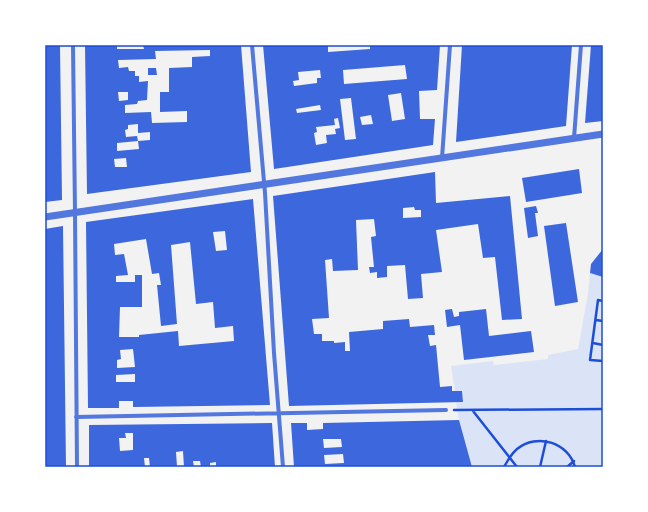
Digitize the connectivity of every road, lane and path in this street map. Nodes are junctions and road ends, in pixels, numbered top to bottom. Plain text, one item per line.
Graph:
1 (73, 45) edge
2 (252, 45) edge
3 (450, 45) edge
4 (581, 45) edge
5 (603, 134) edge
6 (574, 138) junction
7 (442, 158) junction
8 (264, 184) junction
9 (75, 213) junction
10 (45, 217) edge
11 (603, 301) edge
12 (595, 320) junction
13 (603, 321) edge
14 (592, 343) junction
15 (603, 345) edge
16 (603, 362) edge
17 (603, 409) edge
18 (446, 410) joint
19 (473, 410) junction
20 (279, 413) junction
21 (76, 417) junction
22 (546, 441) junction
23 (509, 457) junction
24 (574, 462) junction
25 (77, 467) edge
26 (283, 467) edge
27 (504, 467) edge
28 (517, 467) edge
29 (540, 467) edge
30 (567, 467) edge
31 (575, 467) edge

1 - 9 street
2 - 8 street
3 - 7 street
4 - 6 street
5 - 6 street
6 - 7 street
7 - 8 street
8 - 9 street
8 - 20 street
9 - 10 street
9 - 21 street
11 - 12 path
12 - 13 path
12 - 14 path
14 - 15 path
14 - 16 path
17 - 19 path
18 - 19 path
18 - 20 street
19 - 23 path
20 - 21 street
20 - 26 street
21 - 25 street
22 - 23 path
22 - 24 path
22 - 29 path
23 - 27 path
23 - 28 path
24 - 30 path
24 - 31 path

